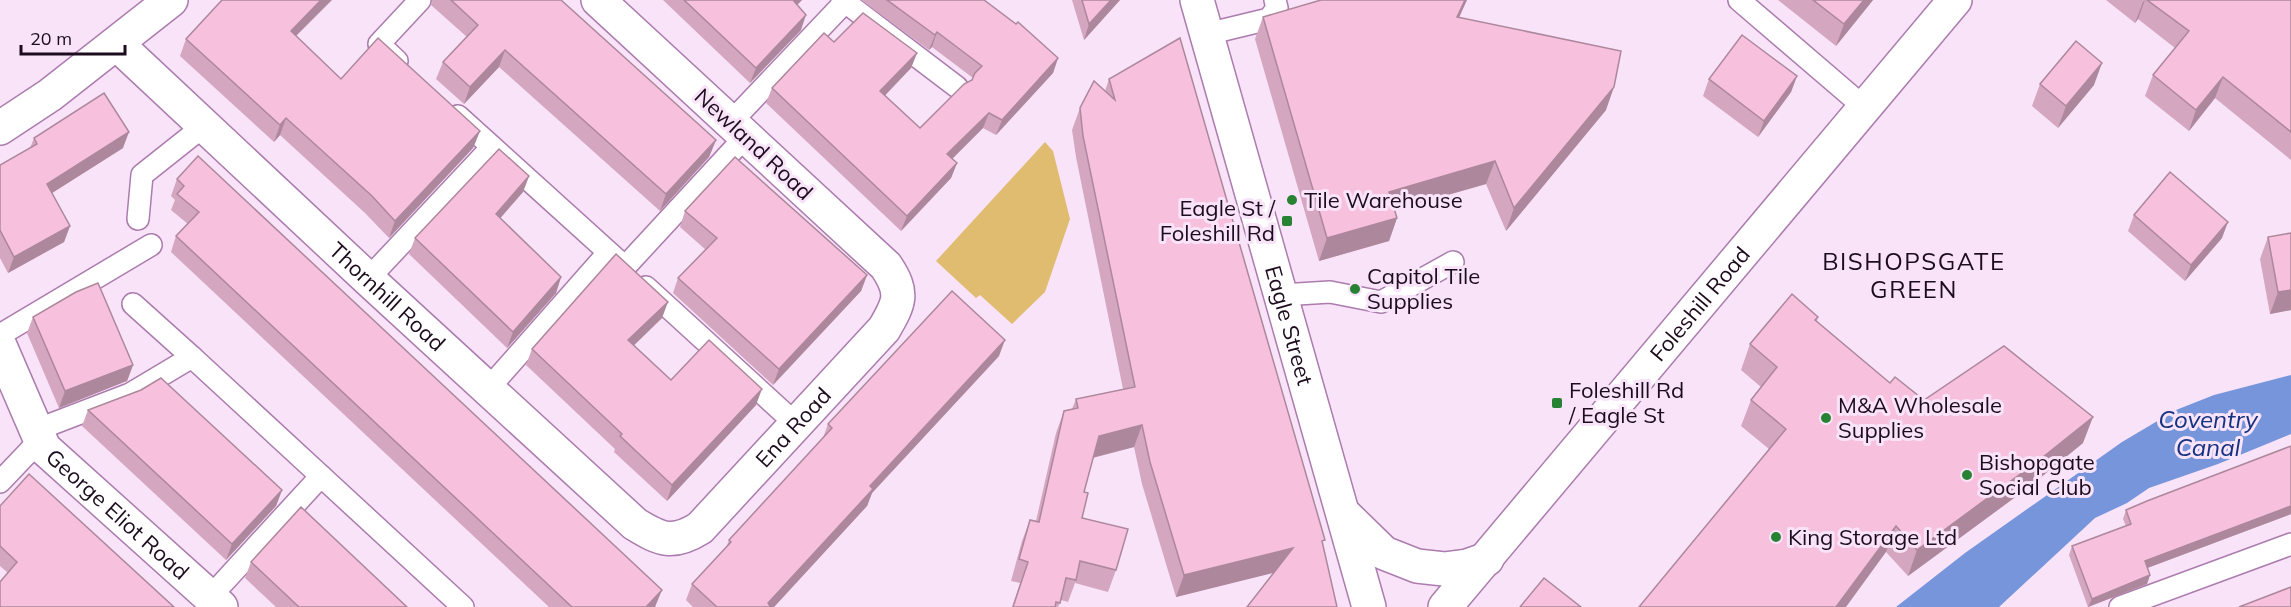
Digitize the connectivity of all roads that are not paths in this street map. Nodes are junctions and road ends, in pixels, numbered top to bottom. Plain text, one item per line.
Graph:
1 (171, 0) edge
2 (420, 0) edge
3 (598, 0) edge
4 (1197, 0) edge
5 (1275, 0) edge
6 (1739, 0) edge
7 (1955, 0) edge
8 (844, 1) edge
9 (1207, 34) junction
10 (117, 44) junction
11 (414, 76) edge
12 (957, 87) edge
13 (440, 100) edge
14 (1865, 108) junction
15 (205, 125) junction
16 (0, 128) edge
17 (739, 129) junction
18 (492, 147) junction
19 (138, 219) dead end
20 (151, 245) dead end
21 (608, 253) junction
22 (1454, 262) dead end
23 (625, 267) junction
24 (368, 279) junction
25 (900, 295) joint
26 (1281, 295) junction
27 (132, 304) dead end
28 (0, 335) edge
29 (0, 346) edge
30 (192, 357) junction
31 (488, 389) junction
32 (796, 424) junction
33 (38, 435) junction
34 (321, 476) junction
35 (0, 482) edge
36 (1342, 512) junction
37 (667, 540) joint
38 (2291, 544) edge
39 (1487, 559) junction
40 (215, 602) edge
41 (463, 607) edge
42 (1369, 607) edge
43 (1445, 607) edge
44 (2120, 607) edge

1 - 10 street
2 - 11 lane
3 - 17 street, Newland Road
4 - 9 street, Eagle Street
5 - 9 lane
6 - 14 lane
7 - 14 street, Foleshill Road
8 - 12 lane
8 - 17 lane
9 - 26 street, Eagle Street
10 - 15 street, Thornhill Road
10 - 16 street
13 - 18 lane
14 - 39 street, Foleshill Road
15 - 19 lane
15 - 24 street, Thornhill Road
17 - 23 lane
17 - 25 street, Newland Road
18 - 21 lane
18 - 24 lane
20 - 28 lane
21 - 23 lane
21 - 31 lane
22 - 26 lane
23 - 32 lane
24 - 31 street, Thornhill Road
25 - 32 street, Ena Road
26 - 36 street, Eagle Street
27 - 30 lane
29 - 33 street, George Eliot Road
30 - 33 lane
30 - 34 lane
31 - 37 street, Thornhill Road
32 - 37 street, Ena Road
33 - 35 lane
33 - 40 street, George Eliot Road
34 - 40 lane
34 - 41 lane
36 - 39 street, Eagle Street
36 - 42 street, Eagle Street
38 - 44 lane
39 - 43 street, Foleshill Road

